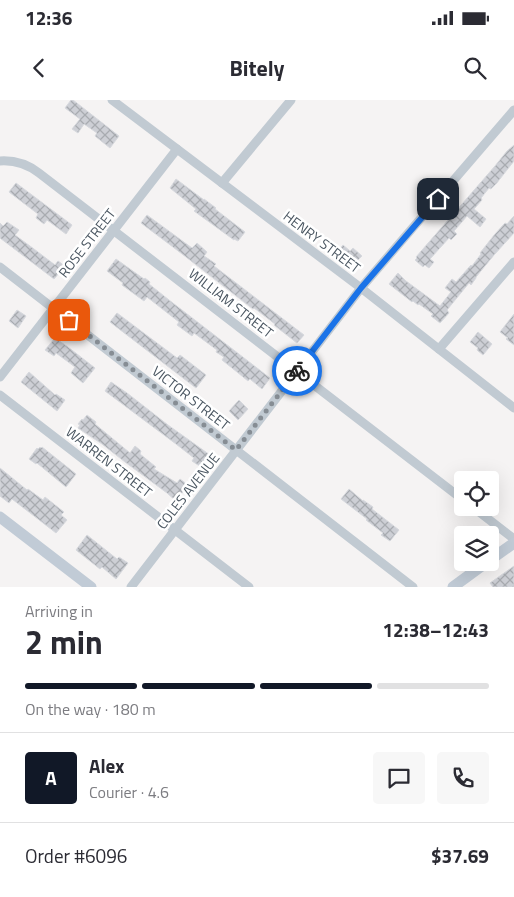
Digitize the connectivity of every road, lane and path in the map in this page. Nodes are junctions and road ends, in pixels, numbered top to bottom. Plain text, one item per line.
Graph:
1 (112, 100) edge
2 (292, 100) edge
3 (514, 110) edge
4 (177, 149) junction
5 (0, 161) edge
6 (222, 183) junction
7 (114, 230) junction
8 (514, 262) edge
9 (0, 267) edge
10 (361, 288) junction
11 (53, 308) junction
12 (439, 349) junction
13 (297, 371) junction
14 (0, 377) edge
15 (0, 394) edge
16 (514, 408) edge
17 (236, 450) junction
18 (454, 493) edge
19 (483, 516) edge
20 (0, 517) edge
21 (175, 530) junction
22 (513, 544) edge
23 (499, 554) edge
24 (475, 571) edge
25 (78, 583) edge
26 (91, 587) edge
27 (131, 587) edge
28 (249, 587) edge
29 (413, 587) edge
30 (453, 587) edge

1 - 4 street, HENRY STREET
2 - 6 street
3 - 10 street, COLES AVENUE
4 - 6 street, HENRY STREET
4 - 7 street, ROSE STREET
5 - 7 street, WILLIAM STREET
6 - 10 street, HENRY STREET
7 - 11 street, ROSE STREET
7 - 13 street, WILLIAM STREET
8 - 12 street
9 - 11 street, VICTOR STREET
10 - 12 street, HENRY STREET
10 - 13 street, COLES AVENUE
11 - 14 street, ROSE STREET
11 - 17 street, VICTOR STREET
12 - 16 street, HENRY STREET
13 - 17 street, COLES AVENUE
13 - 18 street, WILLIAM STREET
15 - 21 street, WARREN STREET
17 - 21 street, COLES AVENUE
17 - 29 street, VICTOR STREET
19 - 22 street
20 - 25 street
21 - 27 street, COLES AVENUE
21 - 28 street, WARREN STREET
22 - 23 street
24 - 30 street
25 - 26 street

